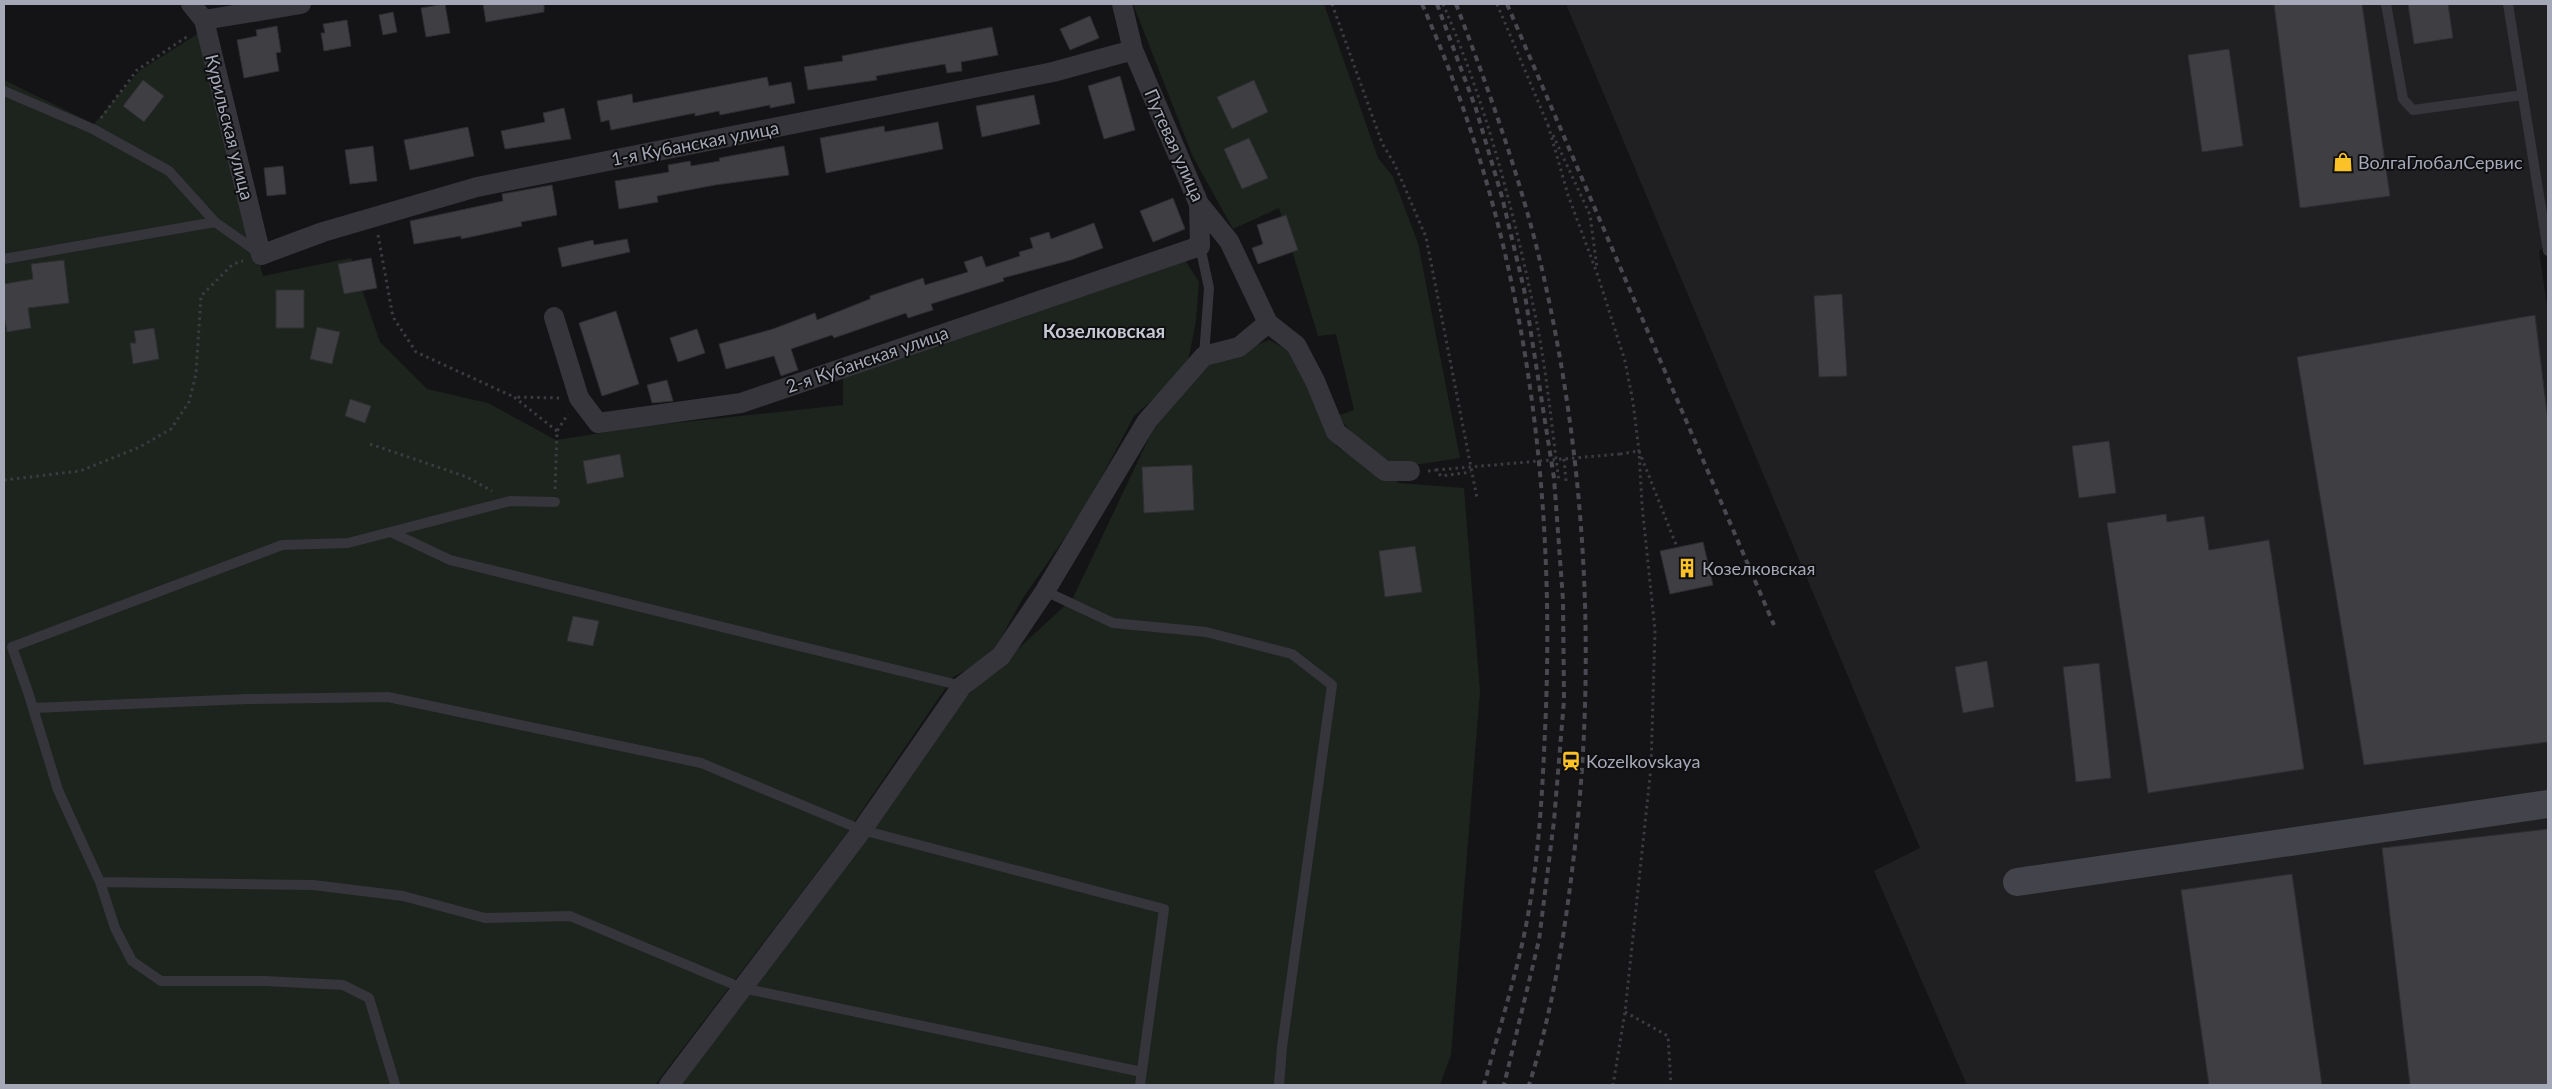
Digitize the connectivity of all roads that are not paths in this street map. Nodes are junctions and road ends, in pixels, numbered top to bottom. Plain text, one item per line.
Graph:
1 (191, 4) edge
2 (301, 4) edge
3 (1122, 4) edge
4 (2386, 4) edge
5 (2508, 4) edge
6 (204, 23) junction
7 (1133, 50) junction
8 (4, 91) edge
9 (2523, 95) junction
10 (1199, 204) junction
11 (215, 222) junction
12 (1200, 246) junction
13 (2548, 251) edge
14 (261, 255) junction
15 (4, 259) edge
16 (554, 317) dead end
17 (1268, 323) junction
18 (1204, 356) junction
19 (1410, 471) dead end
20 (555, 502) road end
21 (392, 533) junction
22 (1046, 591) junction
23 (962, 686) junction
24 (33, 708) junction
25 (2548, 804) edge
26 (862, 830) junction
27 (100, 882) junction
28 (2016, 882) dead end
29 (742, 988) junction
30 (1142, 1072) junction
31 (396, 1085) edge
32 (669, 1085) edge
33 (1140, 1085) edge
34 (1279, 1085) edge

1 - 6 street, Курильская улица
2 - 6 street
3 - 7 street, Путевая улица
4 - 9 lane
5 - 9 lane
6 - 14 street, Курильская улица
7 - 10 street, Путевая улица
7 - 14 street, 1-я Кубанская улица
8 - 11 lane
9 - 13 lane
10 - 12 street
10 - 17 street, Путевая улица
11 - 14 lane
11 - 15 lane
12 - 16 street, 2-я Кубанская улица
12 - 18 lane
17 - 18 street
17 - 19 street, Путевая улица
18 - 22 street
20 - 21 lane
21 - 23 lane
21 - 24 lane
22 - 23 street
22 - 34 lane
23 - 26 street
24 - 26 lane
24 - 27 lane
25 - 28 street
26 - 29 street
26 - 30 lane
27 - 29 lane
27 - 31 lane
29 - 30 lane
29 - 32 street
30 - 33 lane

